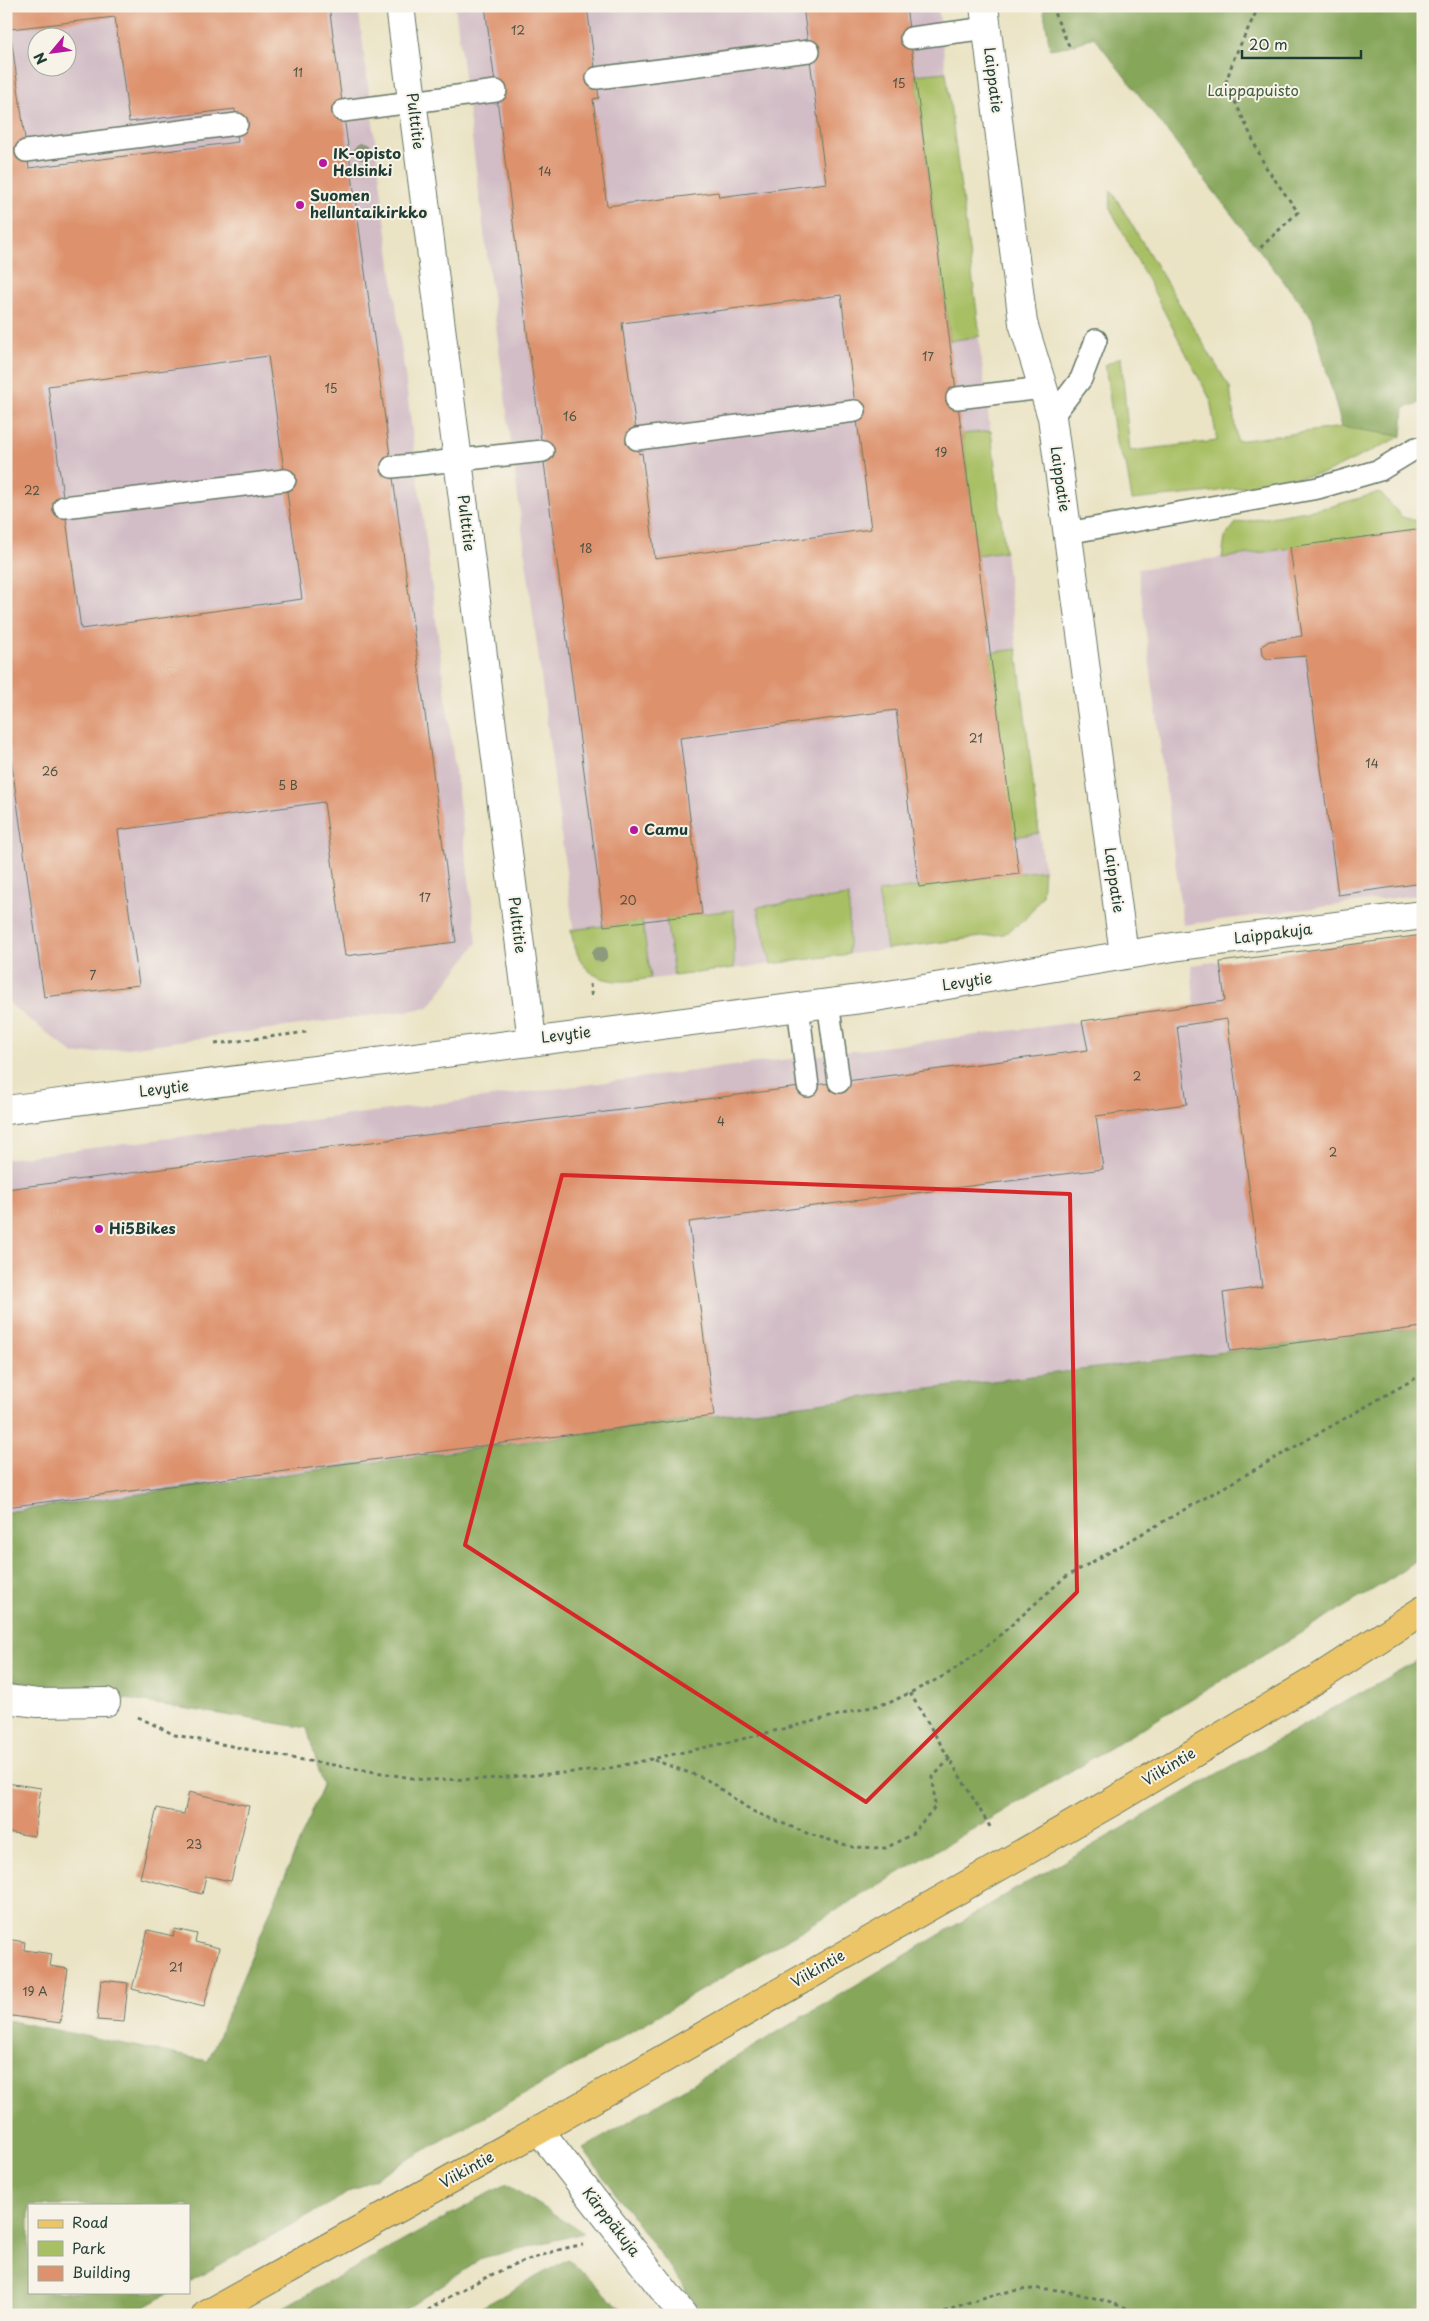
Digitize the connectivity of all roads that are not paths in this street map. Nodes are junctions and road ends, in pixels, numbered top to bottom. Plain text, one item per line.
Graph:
1 (400, 6) edge
2 (985, 17) edge
3 (911, 38) dead end
4 (809, 51) dead end
5 (596, 78) dead end
6 (496, 91) dead end
7 (412, 101) junction
8 (344, 111) dead end
9 (237, 124) dead end
10 (26, 150) dead end
11 (1096, 340) dead end
12 (1043, 388) junction
13 (957, 398) dead end
14 (855, 411) dead end
15 (1052, 417) junction
16 (637, 438) dead end
17 (1416, 448) dead end
18 (543, 451) dead end
19 (458, 460) junction
20 (392, 468) dead end
21 (285, 480) dead end
22 (64, 507) dead end
23 (1067, 532) junction
24 (1423, 915) edge
25 (1124, 954) junction
26 (828, 1002) junction
27 (798, 1006) junction
28 (532, 1040) junction
29 (839, 1082) dead end
30 (808, 1086) dead end
31 (6, 1110) edge
32 (1423, 1610) edge
33 (6, 1699) edge
34 (106, 1702) road end
35 (539, 2130) junction
36 (206, 2315) edge
37 (684, 2315) edge

1 - 7 street, Pulttitie
2 - 3 lane
2 - 12 street, Laippatie
4 - 5 lane
6 - 7 lane
7 - 8 lane
7 - 19 street, Pulttitie
9 - 10 lane
11 - 15 lane
12 - 13 lane
12 - 15 street, Laippatie
14 - 16 lane
15 - 23 street, Laippatie
17 - 23 lane
18 - 19 lane
19 - 20 lane
19 - 28 street, Pulttitie
21 - 22 lane
23 - 25 street, Laippatie
24 - 25 street, Laippakuja
25 - 26 street, Levytie
26 - 27 street, Levytie
26 - 29 lane
27 - 28 street, Levytie
27 - 30 lane
28 - 31 street, Levytie
32 - 35 main road, Viikintie
33 - 34 street
35 - 36 main road, Viikintie
35 - 37 street, Kärppäkuja

